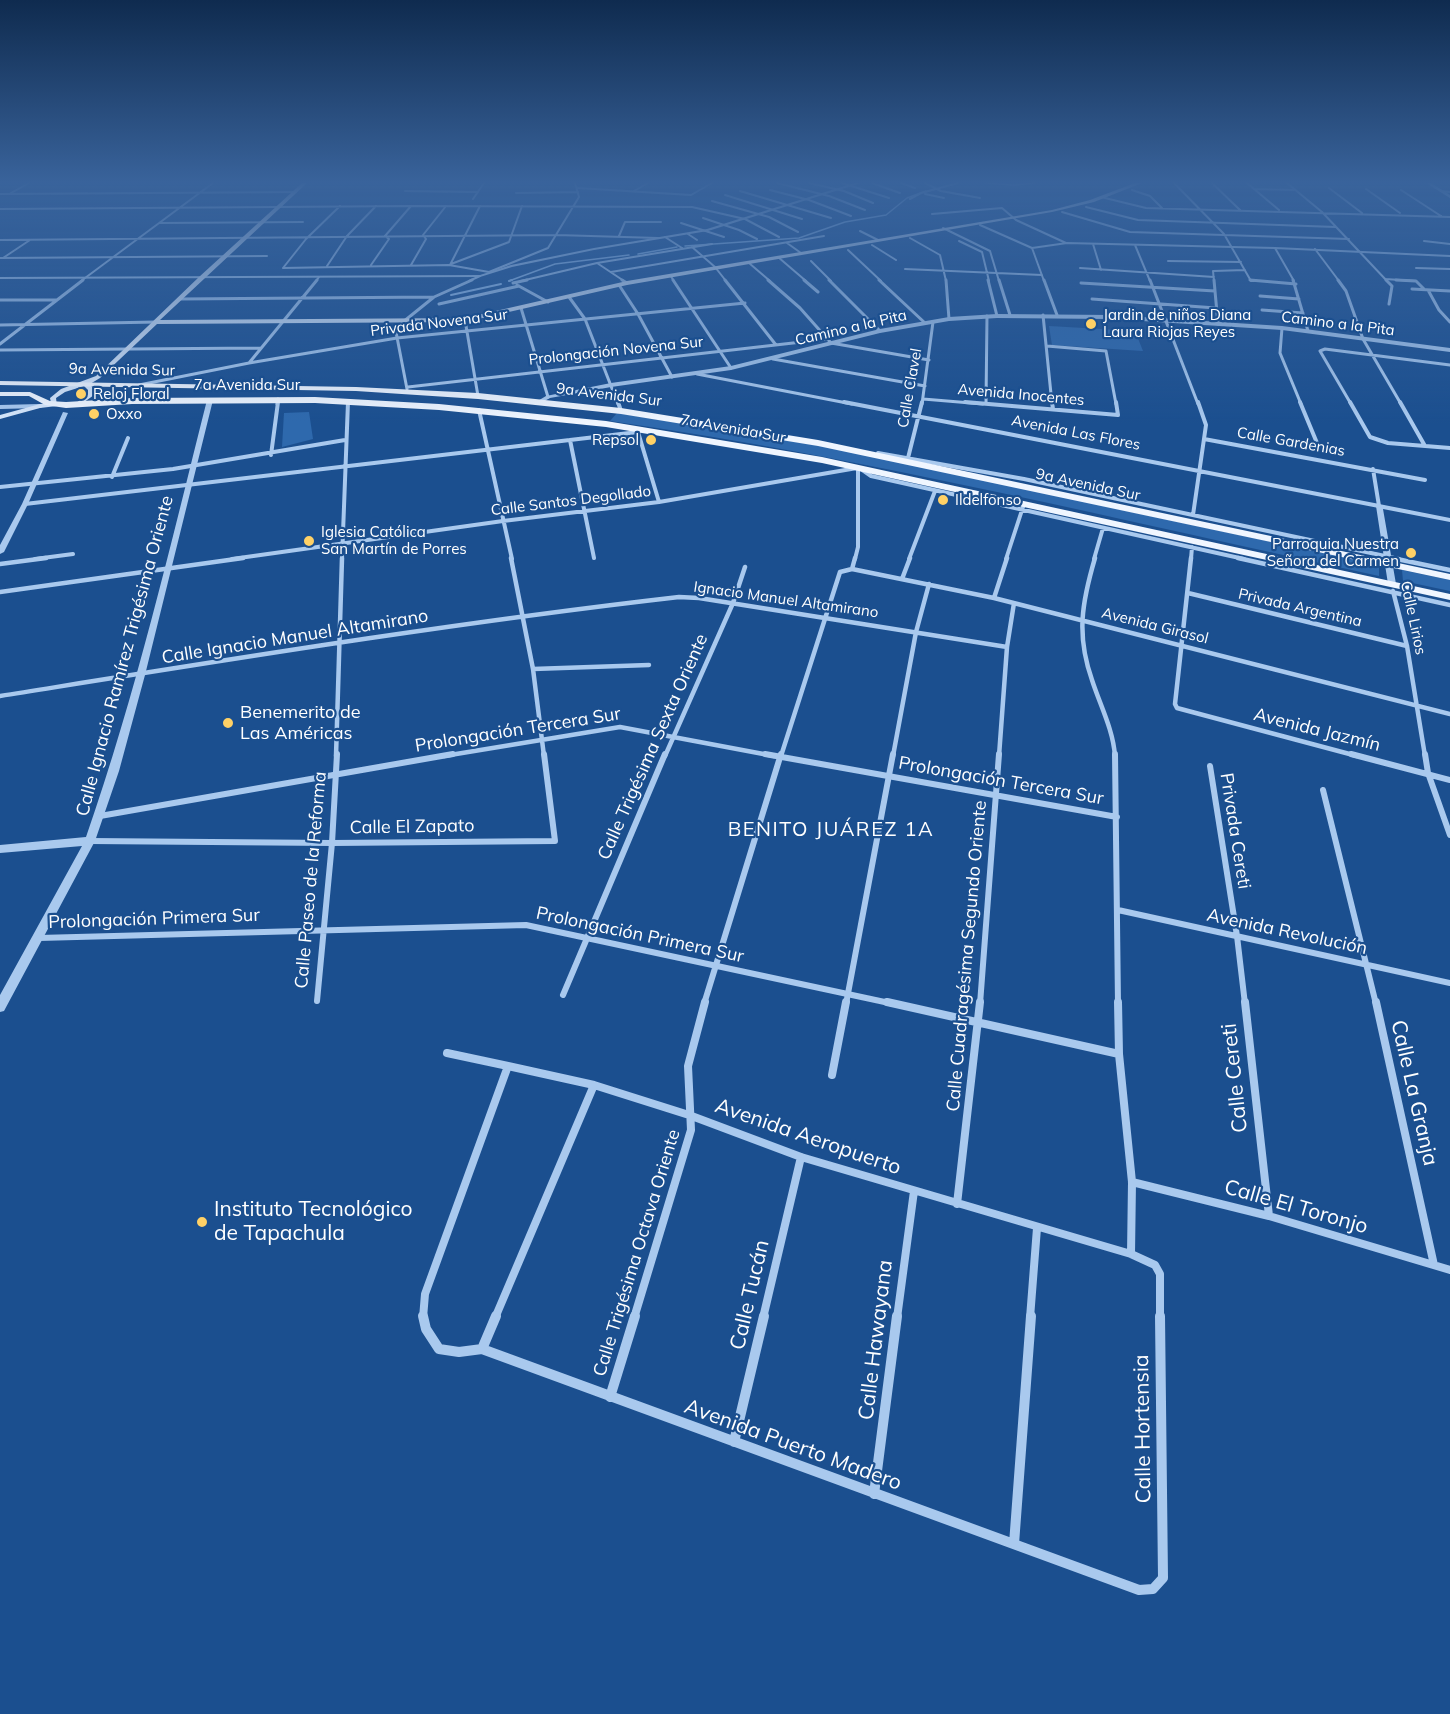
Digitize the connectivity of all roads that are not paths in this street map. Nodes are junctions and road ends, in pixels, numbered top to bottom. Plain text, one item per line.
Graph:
1 (105, 263) edge
2 (217, 263) edge
3 (287, 263) edge
4 (329, 263) edge
5 (455, 263) edge
6 (512, 263) edge
7 (530, 263) edge
8 (597, 263) joint
9 (662, 263) edge
10 (711, 263) edge
11 (742, 263) edge
12 (750, 263) edge
13 (785, 263) edge
14 (813, 263) edge
15 (862, 263) edge
16 (942, 263) edge
17 (985, 263) edge
18 (995, 263) edge
19 (1038, 263) edge
20 (1099, 263) edge
21 (1142, 263) edge
22 (1241, 263) edge
23 (1284, 263) edge
24 (1325, 263) edge
25 (1370, 263) edge
26 (371, 265) joint
27 (411, 265) joint
28 (450, 265) junction
29 (327, 266) junction
30 (715, 267) junction
31 (1080, 268) dead end
32 (1416, 268) dead end
33 (905, 269) dead end
34 (1450, 269) edge
35 (1101, 270) junction
36 (1245, 270) junction
37 (945, 271) junction
38 (489, 272) junction
39 (610, 272) junction
40 (1146, 272) junction
41 (987, 273) junction
42 (999, 273) junction
43 (670, 275) junction
44 (1042, 275) junction
45 (480, 276) junction
46 (319, 277) junction
47 (1214, 277) junction
48 (0, 278) edge
49 (85, 278) junction
50 (201, 278) junction
51 (1385, 279) junction
52 (627, 283) junction
53 (1081, 283) dead end
54 (1296, 284) junction
55 (619, 285) junction
56 (519, 286) junction
57 (1153, 288) junction
58 (1412, 289) dead end
59 (1426, 290) junction
60 (1215, 291) junction
61 (1450, 291) edge
62 (818, 292) dead end
63 (1260, 296) dead end
64 (434, 297) junction
65 (569, 297) junction
66 (303, 298) junction
67 (1092, 298) dead end
68 (179, 299) junction
69 (1299, 299) junction
70 (0, 300) edge
71 (57, 300) junction
72 (548, 302) junction
73 (745, 303) junction
74 (1159, 303) junction
75 (439, 304) dead end
76 (1389, 304) dead end
77 (521, 308) junction
78 (691, 308) junction
79 (1216, 308) junction
80 (1262, 310) dead end
81 (1303, 313) junction
82 (638, 314) junction
83 (1010, 315) junction
84 (1043, 315) junction
85 (1057, 315) junction
86 (987, 316) junction
87 (997, 316) junction
88 (585, 319) junction
89 (949, 319) junction
90 (465, 320) junction
91 (1167, 320) junction
92 (283, 321) junction
93 (402, 321) junction
94 (156, 322) junction
95 (933, 322) junction
96 (1450, 322) edge
97 (925, 323) junction
98 (26, 324) junction
99 (1218, 324) junction
100 (0, 325) edge
101 (526, 325) junction
102 (1282, 328) junction
103 (467, 331) junction
104 (880, 331) junction
105 (1308, 331) junction
106 (397, 338) junction
107 (1363, 339) junction
108 (830, 341) junction
109 (0, 344) edge
110 (776, 345) junction
111 (1047, 346) junction
112 (261, 348) junction
113 (128, 349) junction
114 (0, 350) edge
115 (1450, 350) edge
116 (720, 351) junction
117 (1372, 355) junction
118 (662, 358) junction
119 (772, 359) junction
120 (929, 360) junction
121 (249, 363) junction
122 (603, 364) junction
123 (1450, 365) edge
124 (731, 368) junction
125 (538, 372) junction
126 (697, 374) junction
127 (672, 377) junction
128 (477, 378) junction
129 (0, 383) edge
130 (87, 385) junction
131 (139, 385) junction
132 (611, 385) junction
133 (925, 386) junction
134 (406, 390) junction
135 (0, 394) edge
136 (478, 396) junction
137 (278, 399) junction
138 (543, 399) junction
139 (923, 399) junction
140 (210, 400) junction
141 (348, 402) junction
142 (986, 403) junction
143 (78, 404) junction
144 (55, 405) junction
145 (40, 406) junction
146 (0, 407) edge
147 (1053, 409) junction
148 (479, 410) junction
149 (621, 411) junction
150 (65, 413) junction
151 (0, 417) edge
152 (920, 417) junction
153 (640, 431) junction
154 (128, 438) dead end
155 (1204, 439) junction
156 (345, 440) junction
157 (570, 440) junction
158 (1317, 443) dead end
159 (1425, 446) junction
160 (841, 448) junction
161 (1450, 448) edge
162 (489, 449) junction
163 (271, 455) junction
164 (908, 458) junction
165 (193, 468) junction
166 (344, 468) junction
167 (858, 468) junction
168 (1373, 469) junction
169 (1200, 470) junction
170 (112, 477) junction
171 (1425, 480) dead end
172 (35, 484) junction
173 (189, 485) junction
174 (0, 487) edge
175 (935, 491) junction
176 (659, 502) junction
177 (26, 504) junction
178 (1023, 506) junction
179 (1379, 506) junction
180 (584, 512) junction
181 (1193, 515) junction
182 (1450, 520) edge
183 (503, 521) junction
184 (1103, 528) junction
185 (341, 545) junction
186 (1192, 545) junction
187 (0, 550) edge
188 (73, 554) dead end
189 (594, 558) dead end
190 (1388, 560) junction
191 (0, 564) edge
192 (745, 567) dead end
193 (168, 568) junction
194 (852, 569) junction
195 (1450, 570) edge
196 (1450, 577) edge
197 (902, 579) junction
198 (929, 584) junction
199 (1393, 588) junction
200 (0, 592) edge
201 (1188, 594) junction
202 (1450, 597) edge
203 (994, 598) junction
204 (734, 603) junction
205 (1014, 603) junction
206 (1450, 605) edge
207 (524, 615) junction
208 (825, 616) junction
209 (1081, 620) junction
210 (916, 632) junction
211 (338, 642) junction
212 (1182, 645) junction
213 (1407, 646) junction
214 (1007, 647) junction
215 (649, 665) dead end
216 (533, 669) junction
217 (141, 675) junction
218 (0, 696) edge
219 (1416, 706) junction
220 (1450, 714) edge
221 (673, 736) junction
222 (542, 741) junction
223 (780, 757) junction
224 (1210, 765) dead end
225 (336, 773) junction
226 (1428, 773) junction
227 (887, 776) junction
228 (1450, 780) edge
229 (1323, 790) dead end
230 (997, 797) junction
231 (100, 816) junction
232 (1117, 817) junction
233 (1450, 835) edge
234 (90, 841) junction
235 (332, 843) junction
236 (0, 849) edge
237 (1118, 910) junction
238 (324, 929) junction
239 (1237, 936) junction
240 (39, 938) junction
241 (587, 939) junction
242 (1367, 964) junction
243 (714, 967) junction
244 (1450, 983) edge
245 (846, 993) junction
246 (563, 995) dead end
247 (316, 1001) dead end
248 (0, 1007) edge
249 (979, 1021) junction
250 (447, 1053) dead end
251 (1119, 1054) junction
252 (509, 1065) junction
253 (832, 1076) dead end
254 (594, 1085) junction
255 (689, 1115) junction
256 (801, 1157) junction
257 (1132, 1182) junction
258 (914, 1191) junction
259 (957, 1204) junction
260 (1269, 1216) junction
261 (1037, 1228) junction
262 (1131, 1254) junction
263 (1434, 1265) junction
264 (1155, 1266) joint
265 (1450, 1270) edge
266 (482, 1349) junction
267 (610, 1397) junction
268 (734, 1442) junction
269 (874, 1494) junction
270 (1014, 1544) junction
271 (1153, 1589) joint

1 - 49 street
2 - 50 main road
3 - 29 street
4 - 29 street
5 - 28 street
6 - 38 street
7 - 38 street
8 - 39 street
8 - 56 street
9 - 39 street
10 - 30 street
11 - 30 main road
12 - 108 street
13 - 62 street
14 - 104 street
15 - 97 street
16 - 37 street
17 - 41 street
18 - 42 street
19 - 44 street
20 - 35 street
21 - 40 street
22 - 36 street
23 - 54 street
24 - 107 street
25 - 51 street
26 - 27 street
26 - 29 street
27 - 28 street
28 - 38 street
30 - 43 main road
30 - 73 street
31 - 35 street
32 - 34 street
33 - 37 street
35 - 40 street
36 - 47 street
36 - 54 street
37 - 41 street
37 - 89 street
38 - 45 street
39 - 52 street
40 - 47 street
40 - 57 street
41 - 42 street
41 - 87 street
42 - 44 street
42 - 83 street
43 - 52 main road
43 - 78 street
44 - 85 street
45 - 46 street
45 - 64 street
46 - 50 street
46 - 66 street
47 - 60 street
48 - 49 street
49 - 50 street
49 - 71 street
50 - 68 main road
51 - 59 street
51 - 76 street
52 - 55 main road
53 - 57 street
54 - 69 street
55 - 65 main road
55 - 82 street
56 - 72 street
56 - 75 street
57 - 60 street
57 - 74 street
58 - 59 street
59 - 61 street
59 - 96 street
60 - 79 street
63 - 69 street
64 - 66 street
64 - 93 street
65 - 72 main road
65 - 88 street
66 - 68 street
66 - 92 street
67 - 74 street
68 - 94 main road
69 - 81 street
70 - 71 street
71 - 98 street
72 - 77 main road
73 - 78 street, Privada Novena Sur
73 - 110 street
74 - 79 street
74 - 91 street
77 - 90 main road
77 - 101 street
78 - 82 street, Privada Novena Sur
78 - 116 street
79 - 99 street
80 - 81 street
81 - 105 street
82 - 88 street, Privada Novena Sur
82 - 118 street
83 - 84 street, Camino a la Pita
83 - 87 street, Camino a la Pita
84 - 85 street, Camino a la Pita
84 - 111 street
85 - 91 street, Camino a la Pita
86 - 87 street, Camino a la Pita
86 - 89 street, Camino a la Pita
86 - 142 street
88 - 101 street, Privada Novena Sur
88 - 122 street
89 - 95 street, Camino a la Pita
90 - 93 main road
90 - 103 street
91 - 99 street, Camino a la Pita
91 - 155 street
92 - 93 main road
92 - 94 main road
92 - 112 street
93 - 106 street
94 - 98 street
94 - 113 main road
95 - 97 street, Camino a la Pita
95 - 120 street, Calle Clavel
97 - 104 street, Camino a la Pita
98 - 100 street
98 - 109 street
99 - 102 street, Camino a la Pita
101 - 103 street, Privada Novena Sur
101 - 125 street
102 - 105 street, Camino a la Pita
102 - 158 street
103 - 106 street, Privada Novena Sur
103 - 128 street
104 - 108 street, Camino a la Pita
105 - 107 street, Camino a la Pita
106 - 121 street, Privada Novena Sur
106 - 134 street
107 - 115 street, Camino a la Pita
107 - 117 street
108 - 110 street, Prolongación Novena Sur
108 - 119 street, Camino a la Pita
108 - 120 street, Prolongación Novena Sur
110 - 116 street, Prolongación Novena Sur
111 - 147 street
111 - 147 street, Avenida Inocentes
112 - 113 street
112 - 121 street
113 - 114 street
113 - 130 main road
116 - 118 street, Prolongación Novena Sur
116 - 124 street
117 - 123 street
117 - 159 street
117 - 159 street
118 - 122 street, Prolongación Novena Sur
118 - 127 street
119 - 124 street, Camino a la Pita
119 - 133 street
120 - 133 street, Calle Clavel
121 - 131 street, Privada Novena Sur
122 - 125 street, Prolongación Novena Sur
122 - 132 street
124 - 126 street, Camino a la Pita
125 - 128 street, Prolongación Novena Sur
125 - 138 street
126 - 127 street, Camino a la Pita
126 - 152 street, Avenida Las Flores
127 - 132 street, Camino a la Pita
128 - 134 street, Prolongación Novena Sur
128 - 136 street
129 - 130 main road, 9a Avenida Sur
130 - 131 main road, 9a Avenida Sur
130 - 143 main road
130 - 144 main road
131 - 134 main road, 9a Avenida Sur
132 - 138 street, Camino a la Pita
132 - 149 street
133 - 139 street, Calle Clavel
134 - 136 main road, 9a Avenida Sur
135 - 144 main road, 7a Avenida Sur
136 - 138 main road, 9a Avenida Sur
137 - 140 main road, 7a Avenida Sur
137 - 141 main road, 7a Avenida Sur
137 - 163 street
138 - 149 main road, 9a Avenida Sur
139 - 142 street, Avenida Inocentes
139 - 152 street, Calle Clavel
140 - 143 main road, 7a Avenida Sur
140 - 165 street, Calle Ignacio Ramírez Trigésima Oriente
141 - 148 main road, 7a Avenida Sur
141 - 156 street, Calle Paseo de la Reforma
142 - 147 street, Avenida Inocentes
143 - 144 main road, 7a Avenida Sur
143 - 150 street
144 - 145 main road
144 - 150 street
145 - 146 street
145 - 151 main road
148 - 153 main road, 7a Avenida Sur
148 - 162 street
149 - 160 main road, 9a Avenida Sur
150 - 172 street
152 - 164 street, Calle Clavel
152 - 169 street, Avenida Las Flores
153 - 157 street
153 - 167 main road, 7a Avenida Sur
153 - 176 street
154 - 170 street
155 - 168 street, Calle Gardenias
155 - 169 street
156 - 163 street
156 - 166 street, Calle Paseo de la Reforma
157 - 162 street
157 - 180 street
159 - 161 street
160 - 164 street
160 - 190 main road, 9a Avenida Sur
162 - 166 street
162 - 183 street
163 - 165 street
164 - 181 street
165 - 170 street
165 - 173 street, Calle Ignacio Ramírez Trigésima Oriente
166 - 173 street
166 - 185 street, Calle Paseo de la Reforma
167 - 175 street
167 - 176 street, Calle Santos Degollado
167 - 178 main road, 7a Avenida Sur
167 - 194 street
168 - 171 street, Calle Gardenias
168 - 179 street, Calle Lirios
169 - 179 street, Avenida Las Flores
169 - 181 street
170 - 172 street
172 - 174 street
172 - 177 street
173 - 177 street
173 - 193 street, Calle Ignacio Ramírez Trigésima Oriente
175 - 178 street
175 - 197 street
176 - 180 street, Calle Santos Degollado
177 - 187 street
178 - 184 street
178 - 186 main road, 7a Avenida Sur
178 - 203 street
179 - 182 street, Avenida Las Flores
179 - 190 street, Calle Lirios
180 - 183 street, Calle Santos Degollado
180 - 189 street
181 - 190 street
183 - 185 street, Calle Santos Degollado
183 - 207 street
184 - 186 street
184 - 209 street
185 - 193 street, Calle Santos Degollado
185 - 211 street, Calle Paseo de la Reforma
186 - 199 main road, 7a Avenida Sur
186 - 201 street
188 - 191 street
190 - 195 street
190 - 196 main road, 9a Avenida Sur
190 - 199 street, Calle Lirios
192 - 204 street, Calle Trigésima Sexta Oriente
193 - 200 street, Calle Santos Degollado
193 - 217 street, Calle Ignacio Ramírez Trigésima Oriente
194 - 197 street, Avenida Girasol
194 - 208 street, Calle Trigésima Octava Oriente
197 - 198 street, Avenida Girasol
198 - 203 street, Avenida Girasol
198 - 210 street
199 - 202 main road, 7a Avenida Sur
199 - 206 street
199 - 213 street, Calle Lirios
201 - 212 street
201 - 213 street, Privada Argentina
203 - 205 street, Avenida Girasol
204 - 207 street, Ignacio Manuel Altamirano
204 - 208 street, Ignacio Manuel Altamirano
204 - 221 street, Calle Trigésima Sexta Oriente
205 - 209 street, Avenida Girasol
205 - 214 street, Calle Cuadragésima Segundo Oriente
207 - 211 street, Calle Ignacio Manuel Altamirano
207 - 216 street
208 - 210 street, Ignacio Manuel Altamirano
208 - 223 street, Calle Trigésima Octava Oriente
209 - 212 street, Avenida Girasol
209 - 232 street
210 - 214 street, Ignacio Manuel Altamirano
210 - 227 street
211 - 217 street, Calle Ignacio Manuel Altamirano
211 - 225 street, Calle Paseo de la Reforma
212 - 219 street, Avenida Girasol
212 - 226 street, Avenida Jazmín
213 - 219 street, Calle Lirios
214 - 230 street, Calle Cuadragésima Segundo Oriente
215 - 216 street
216 - 222 street
217 - 218 street, Calle Ignacio Manuel Altamirano
217 - 231 street, Calle Ignacio Ramírez Trigésima Oriente
219 - 220 street, Avenida Girasol
219 - 226 street, Calle Lirios
221 - 222 street, Prolongación Tercera Sur
221 - 223 street, Prolongación Tercera Sur
221 - 241 street, Calle Trigésima Sexta Oriente
222 - 225 street, Prolongación Tercera Sur
222 - 235 street, Calle El Zapato
223 - 227 street, Prolongación Tercera Sur
223 - 243 street, Calle Trigésima Octava Oriente
224 - 239 street, Privada Cereti
225 - 231 street, Prolongación Tercera Sur
225 - 235 street, Calle Paseo de la Reforma
226 - 228 street, Avenida Jazmín
226 - 233 street, Calle Lirios
227 - 230 street, Prolongación Tercera Sur
227 - 245 street
229 - 242 street, Calle La Granja
230 - 232 street, Prolongación Tercera Sur
230 - 249 street, Calle Cuadragésima Segundo Oriente
231 - 234 street, Calle Ignacio Ramírez Trigésima Oriente
232 - 237 street
234 - 235 street, Calle El Zapato
234 - 236 street
234 - 240 street, Calle Ignacio Ramírez Trigésima Oriente
235 - 238 street, Calle Paseo de la Reforma
237 - 239 street, Avenida Revolución
237 - 251 street
238 - 240 street, Prolongación Primera Sur
238 - 241 street, Prolongación Primera Sur
238 - 247 street, Calle Paseo de la Reforma
239 - 242 street, Avenida Revolución
239 - 260 street, Calle Cereti
240 - 248 street, Calle Ignacio Ramírez Trigésima Oriente
241 - 243 street, Prolongación Primera Sur
241 - 246 street, Calle Trigésima Sexta Oriente
242 - 244 street, Avenida Revolución
242 - 263 street, Calle La Granja
243 - 245 street, Prolongación Primera Sur
243 - 255 street, Calle Trigésima Octava Oriente
245 - 249 street, Prolongación Primera Sur
245 - 253 street
249 - 251 street, Prolongación Primera Sur
249 - 259 street, Calle Cuadragésima Segundo Oriente
250 - 252 street, Avenida Aeropuerto
251 - 257 street
252 - 254 street, Avenida Aeropuerto
252 - 266 street, Avenida Puerto Madero
254 - 255 street, Avenida Aeropuerto
254 - 266 street
255 - 256 street, Avenida Aeropuerto
255 - 267 street, Calle Trigésima Octava Oriente
256 - 258 street, Avenida Aeropuerto
256 - 268 street, Calle Tucán
257 - 260 street, Calle El Toronjo
257 - 262 street
258 - 259 street, Avenida Aeropuerto
258 - 269 street, Calle Hawayana
259 - 261 street, Avenida Aeropuerto
260 - 263 street, Calle El Toronjo
261 - 262 street, Avenida Aeropuerto
261 - 270 street
262 - 264 street, Avenida Aeropuerto
263 - 265 street, Calle El Toronjo
264 - 271 street, Calle Hortensia
266 - 267 street, Avenida Puerto Madero
267 - 268 street, Avenida Puerto Madero
268 - 269 street, Avenida Puerto Madero
269 - 270 street, Avenida Puerto Madero
270 - 271 street, Avenida Puerto Madero

